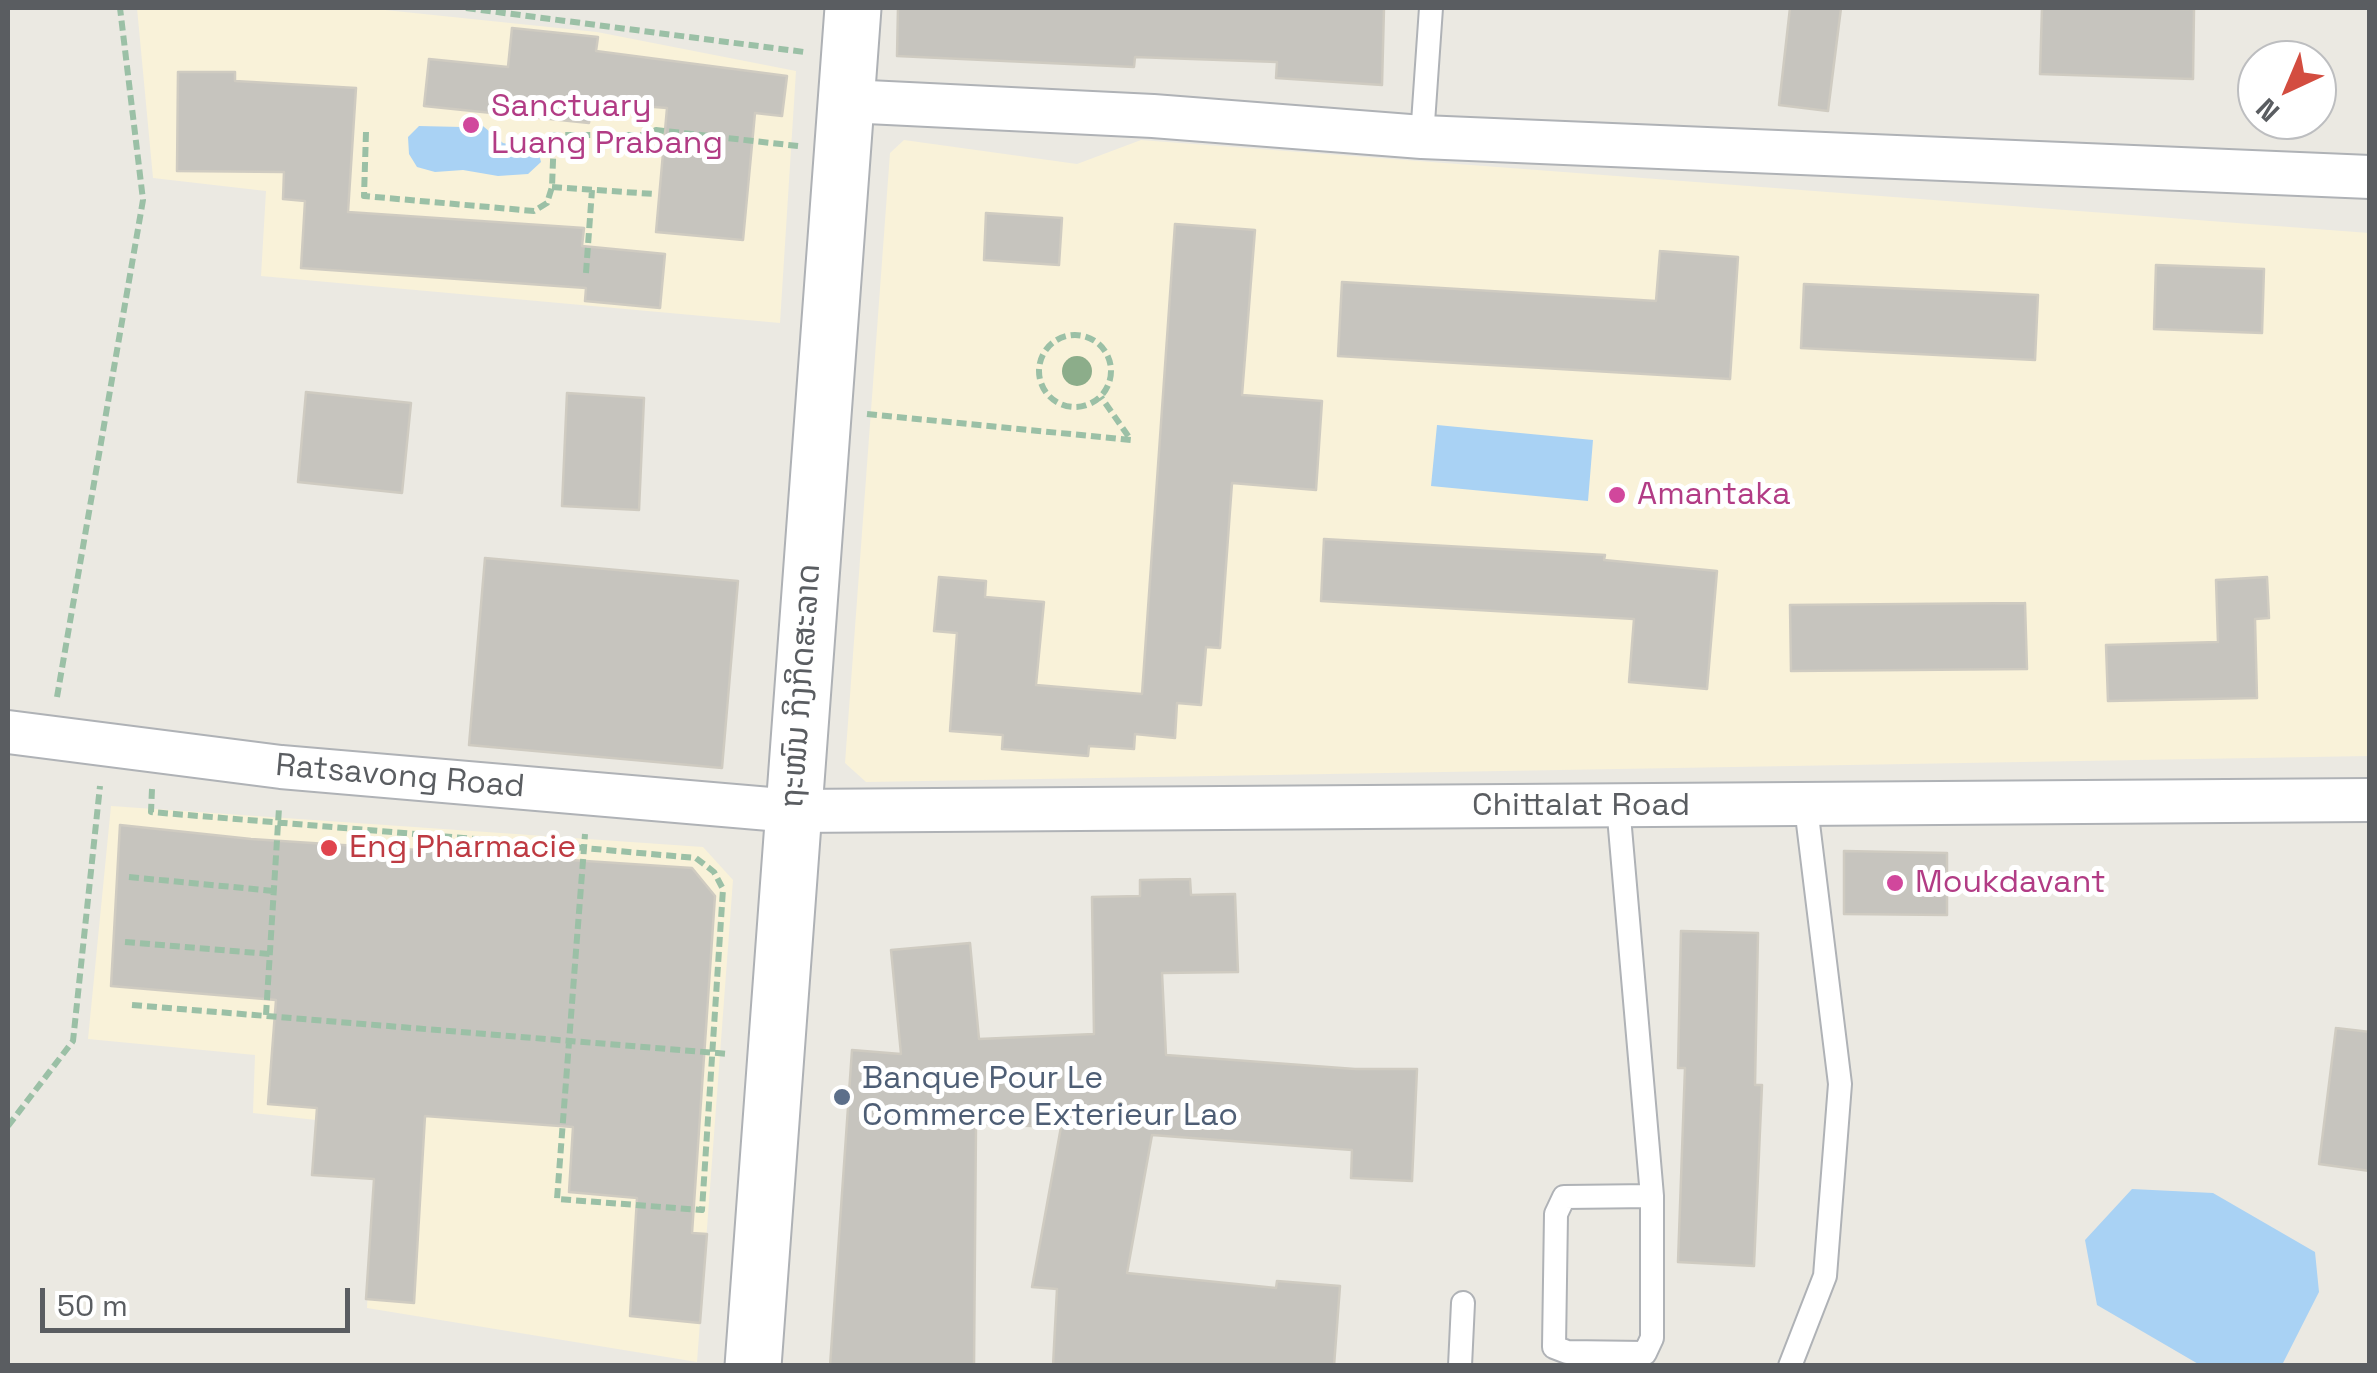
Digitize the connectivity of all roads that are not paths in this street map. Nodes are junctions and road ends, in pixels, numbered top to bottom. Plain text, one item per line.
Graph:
1 (1430, 8) edge
2 (848, 79) edge
3 (1422, 137) junction
4 (2370, 177) edge
5 (8, 732) edge
6 (2370, 800) edge
7 (1618, 805) junction
8 (1806, 806) junction
9 (794, 811) junction
10 (1652, 1196) junction
11 (1463, 1304) dead end
12 (753, 1366) edge
13 (1460, 1366) edge
14 (1790, 1366) edge

1 - 3 lane
2 - 3 street
2 - 9 street, ຖະໜົນ ກິງກິດສະລາດ
3 - 4 street
5 - 9 street, Ratsavong Road
6 - 8 street, Chittalat Road
7 - 8 street, Chittalat Road
7 - 9 street, Chittalat Road
7 - 10 lane
8 - 14 lane
9 - 12 street, ຖະໜົນ ກິງກິດສະລາດ
10 - 10 lane
11 - 13 lane

